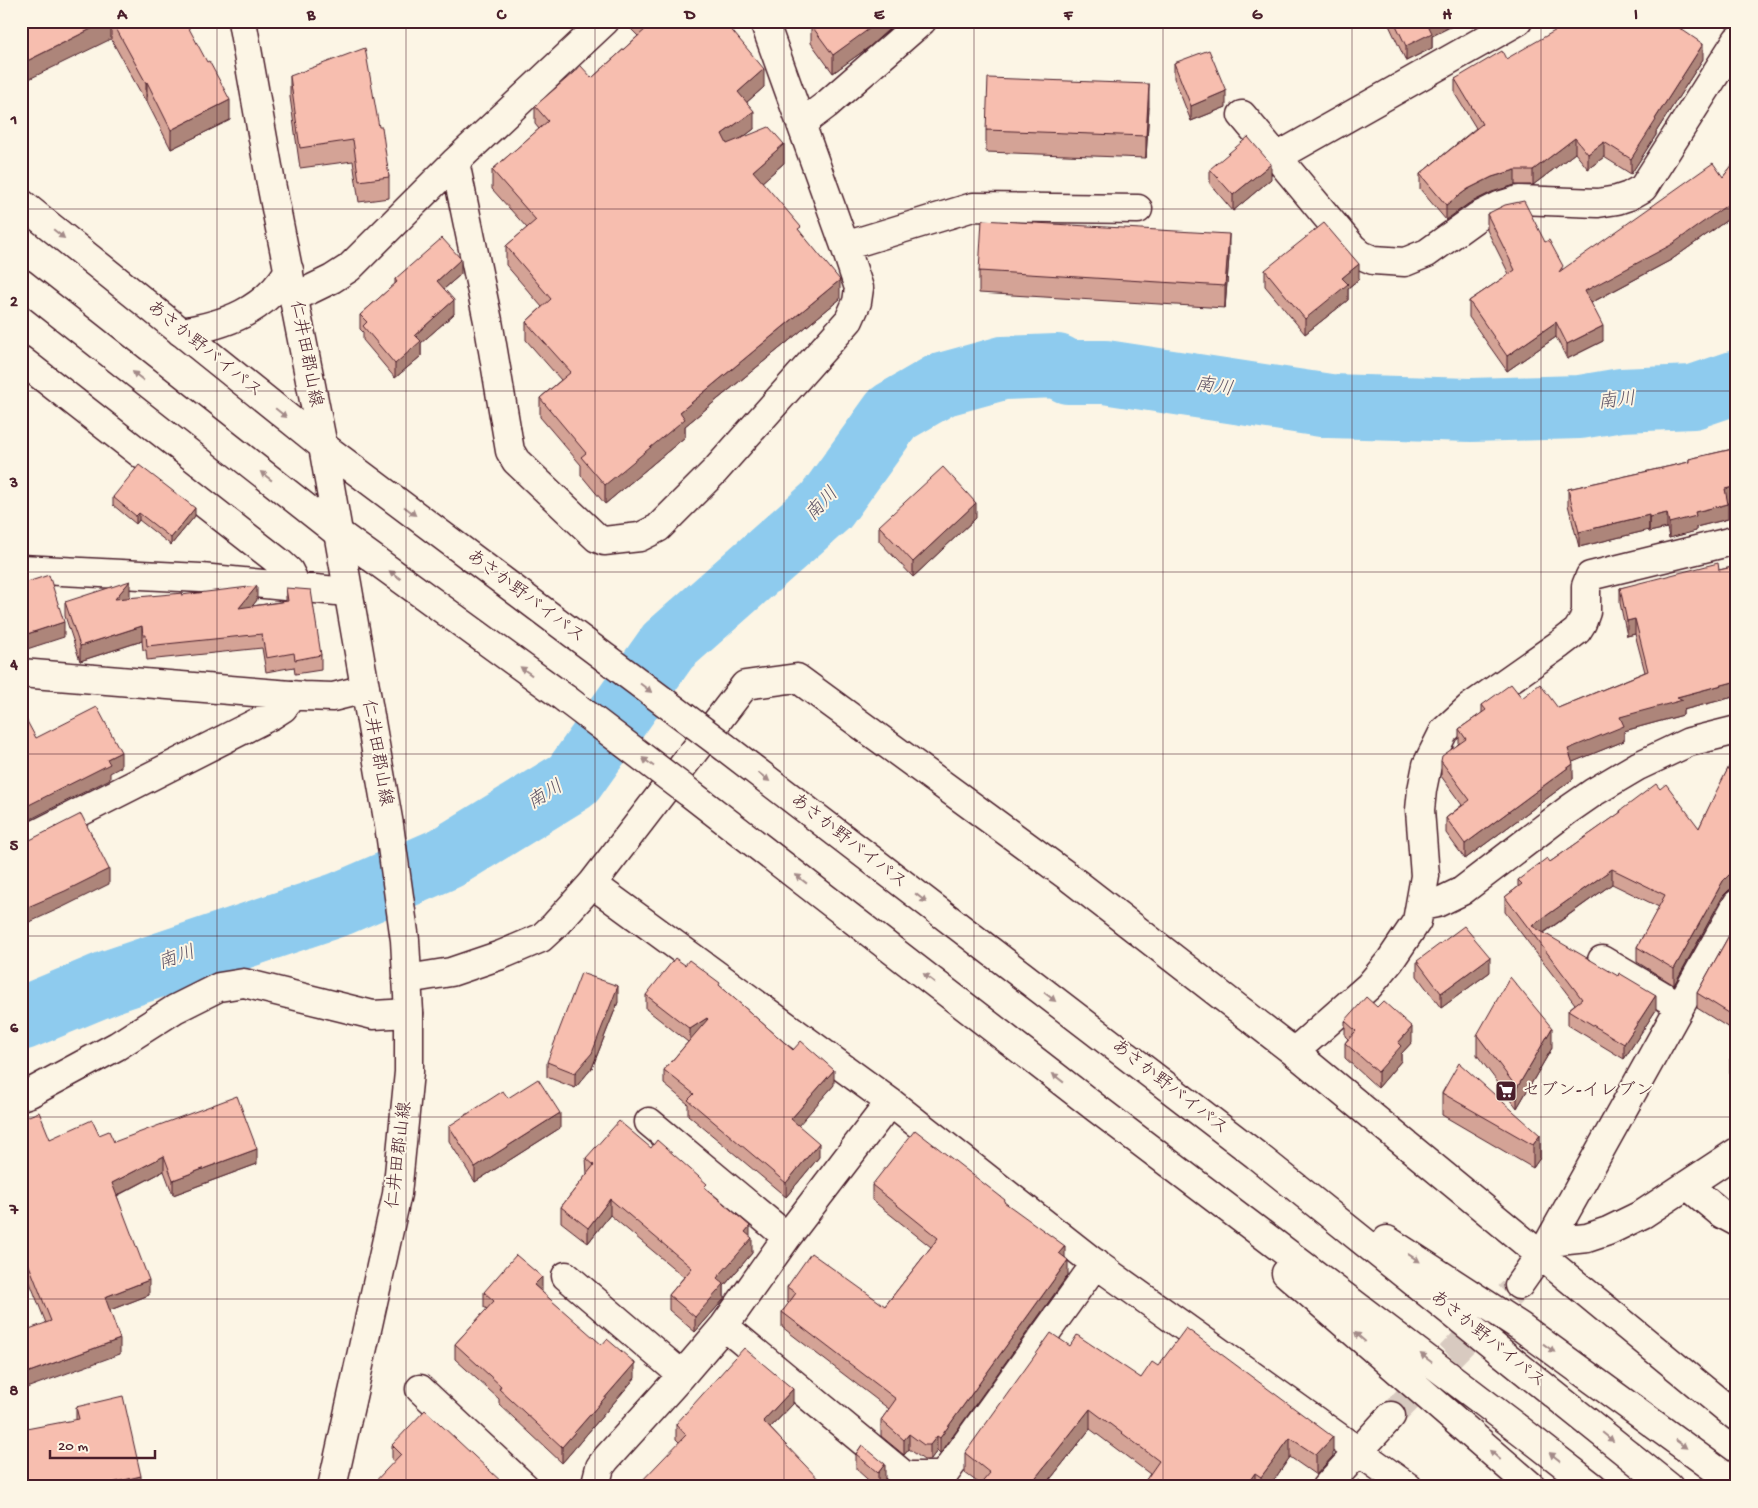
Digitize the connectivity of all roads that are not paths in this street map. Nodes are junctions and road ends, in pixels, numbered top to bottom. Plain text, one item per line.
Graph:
1 (242, 21) edge
2 (605, 21) edge
3 (764, 21) edge
4 (922, 21) edge
5 (1518, 21) edge
6 (1737, 40) edge
7 (1242, 116) dead end
8 (801, 124) junction
9 (1277, 157) junction
10 (455, 162) junction
11 (21, 204) edge
12 (1138, 209) dead end
13 (845, 246) junction
14 (289, 270) junction
15 (21, 283) edge
16 (294, 297) junction
17 (180, 332) junction
18 (21, 360) edge
19 (323, 446) junction
20 (338, 533) junction
21 (1737, 540) edge
22 (21, 569) edge
23 (297, 587) junction
24 (348, 592) junction
25 (21, 673) edge
26 (365, 689) junction
27 (292, 695) junction
28 (1737, 730) edge
29 (21, 842) edge
30 (592, 884) junction
31 (1737, 904) edge
32 (1420, 906) junction
33 (1602, 960) dead end
34 (407, 979) junction
35 (1680, 1006) junction
36 (410, 1013) junction
37 (1294, 1052) junction
38 (21, 1096) edge
39 (890, 1102) junction
40 (1096, 1108) junction
41 (649, 1122) dead end
42 (1737, 1152) edge
43 (1256, 1155) junction
44 (1687, 1185) junction
45 (1737, 1222) edge
46 (787, 1237) junction
47 (1545, 1248) junction
48 (1096, 1263) junction
49 (566, 1276) dead end
50 (1519, 1285) tunnel mouth
51 (724, 1326) junction
52 (682, 1375) junction
53 (420, 1389) dead end
54 (1391, 1416) tunnel mouth
55 (1737, 1417) edge
56 (1360, 1452) junction
57 (1737, 1485) edge
58 (332, 1487) edge
59 (525, 1487) edge
60 (595, 1487) edge
61 (1326, 1487) edge
62 (1408, 1487) edge
63 (1532, 1487) edge
64 (1593, 1487) edge
65 (1669, 1487) edge

1 - 14 main road, 仁井田郡山線
2 - 10 main road
3 - 8 main road
4 - 8 main road
5 - 9 main road
6 - 9 main road
7 - 9 main road
8 - 13 main road
10 - 13 main road
10 - 16 main road
11 -> 17 main road, あさか野バイパス
12 - 13 main road
14 - 16 main road, 仁井田郡山線
14 - 17 main road
20 -> 15 main road
16 - 19 main road, 仁井田郡山線
17 -> 19 main road, あさか野バイパス
18 - 23 main road
19 - 20 main road, 仁井田郡山線
19 -> 43 main road, あさか野バイパス, bridge
20 - 24 main road, 仁井田郡山線
40 -> 20 main road, bridge
21 - 32 main road
22 - 23 main road
23 - 24 main road
24 - 26 main road, 仁井田郡山線
25 - 27 main road
26 - 27 main road
26 - 34 main road, 仁井田郡山線
27 - 29 main road
28 - 32 main road
30 - 34 main road
30 - 37 main road
30 - 39 main road
31 - 35 main road
32 - 37 main road
33 - 35 main road
34 - 36 main road, 仁井田郡山線
35 - 47 main road
36 - 38 main road
36 - 58 main road, 仁井田郡山線
37 - 47 main road
39 - 46 main road
39 - 48 main road
63 -> 40 main road
64 -> 40 main road
41 - 46 main road
42 - 44 main road
43 -> 57 main road
43 -> 65 main road, あさか野バイパス
44 - 45 main road
44 - 47 main road
46 - 51 main road
47 - 50 main road
47 - 55 main road
48 - 51 main road
48 - 56 main road
49 - 52 main road
51 - 52 main road
52 - 60 main road
53 - 59 main road
54 - 56 main road
56 - 61 main road
56 - 62 main road

